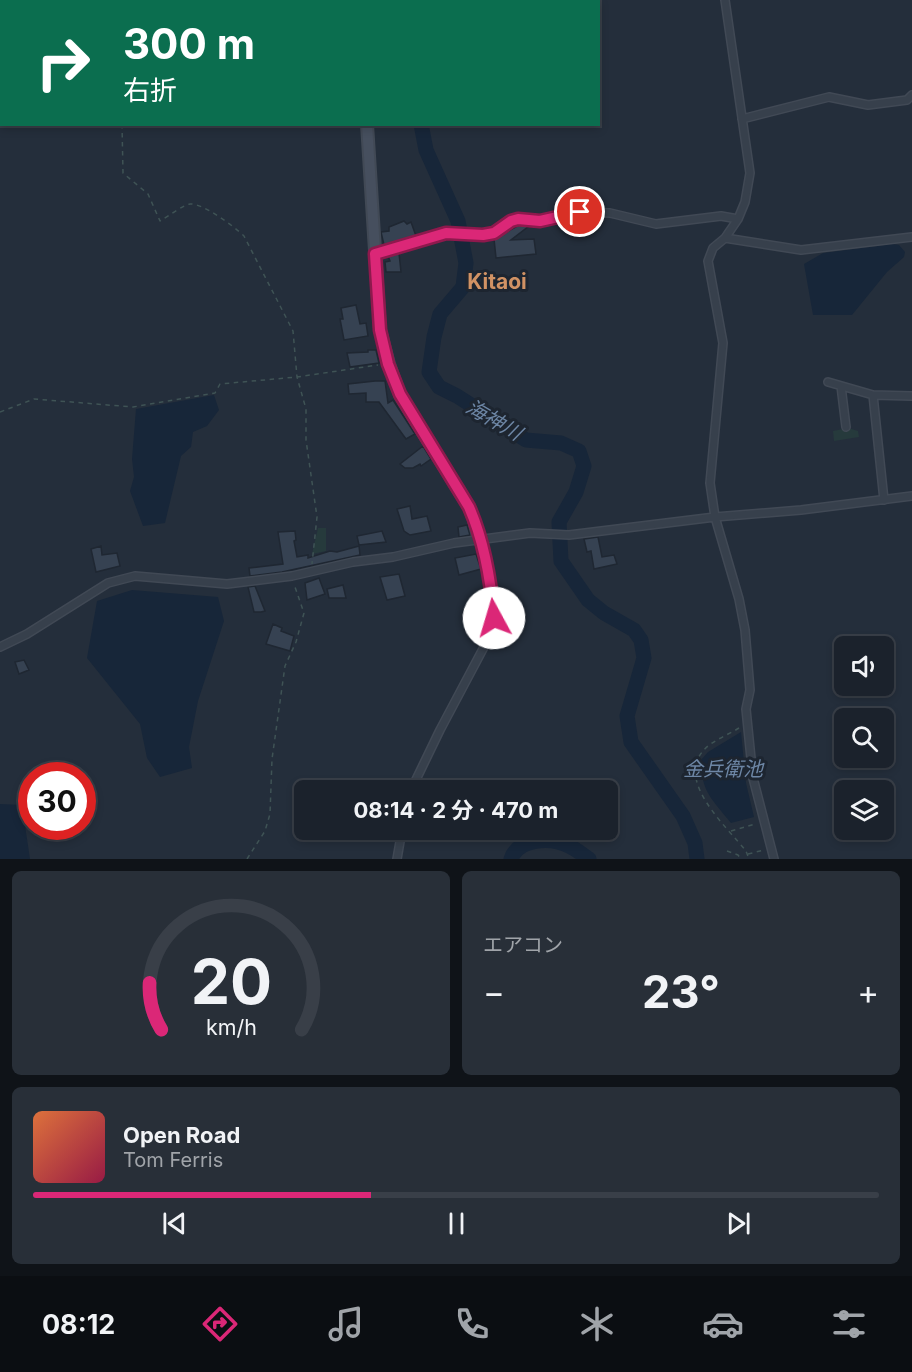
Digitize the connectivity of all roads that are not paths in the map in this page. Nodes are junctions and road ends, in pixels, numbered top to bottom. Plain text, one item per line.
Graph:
1 (725, 0) edge
2 (912, 94) edge
3 (742, 119) junction
4 (367, 126) edge
5 (738, 219) junction
6 (912, 237) edge
7 (725, 238) junction
8 (375, 254) junction
9 (828, 382) dead end
10 (841, 386) junction
11 (873, 395) junction
12 (912, 396) edge
13 (846, 427) dead end
14 (912, 496) edge
15 (884, 500) junction
16 (715, 517) junction
17 (479, 540) junction
18 (0, 647) edge
19 (416, 780) edge
20 (401, 840) edge
21 (398, 859) edge
22 (774, 859) edge

1 - 3 street
2 - 3 street
3 - 5 street
4 - 8 street
5 - 7 street
5 - 8 street
6 - 7 street
7 - 16 street
8 - 17 street
9 - 10 street
10 - 11 street
10 - 13 street
11 - 12 street
11 - 15 street
14 - 15 street
15 - 16 street
16 - 17 street
16 - 22 street
17 - 18 street
17 - 19 street
20 - 21 street

